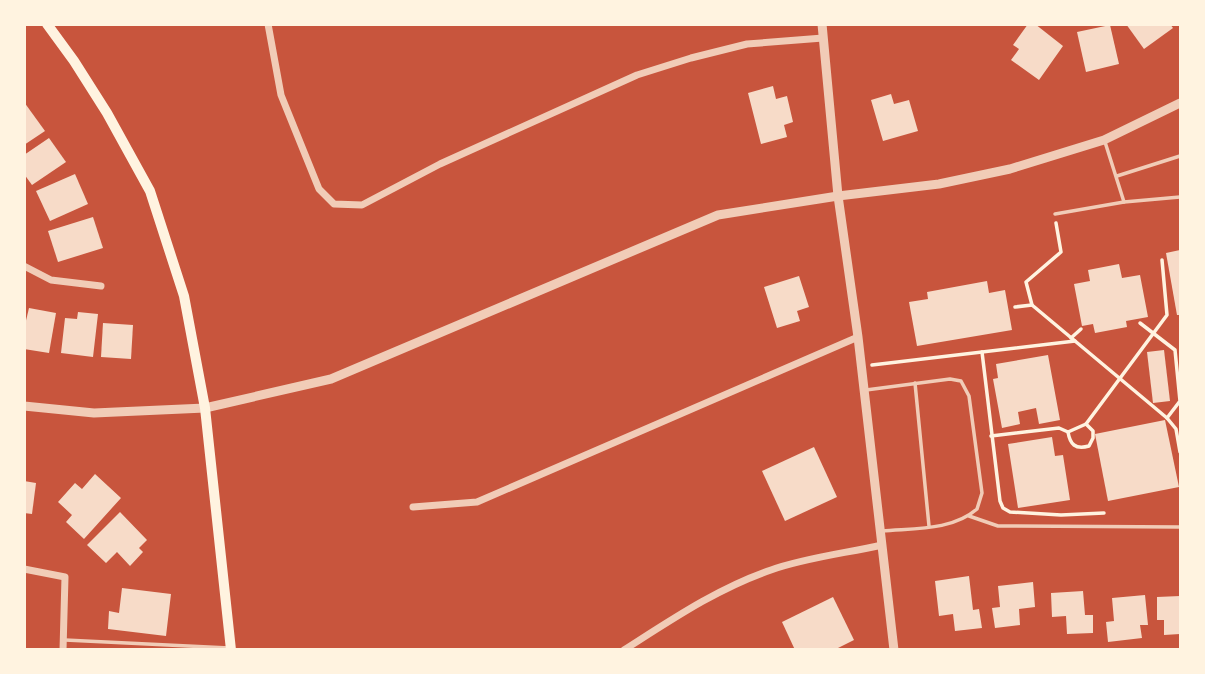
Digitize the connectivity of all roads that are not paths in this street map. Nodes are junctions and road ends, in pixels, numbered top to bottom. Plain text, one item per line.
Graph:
1 (47, 24) edge
2 (268, 24) edge
3 (822, 24) edge
4 (823, 38) junction
5 (1181, 103) edge
6 (1104, 140) junction
7 (1181, 156) edge
8 (1117, 176) junction
9 (838, 196) junction
10 (1181, 197) edge
11 (1124, 202) junction
12 (1055, 214) road end
13 (24, 266) edge
14 (101, 286) dead end
15 (858, 337) junction
16 (915, 383) junction
17 (864, 390) junction
18 (24, 406) edge
19 (205, 408) junction
20 (413, 508) dead end
21 (969, 516) junction
22 (929, 526) junction
23 (1181, 527) edge
24 (880, 531) junction
25 (882, 545) junction
26 (24, 569) edge
27 (63, 640) junction
28 (63, 649) edge
29 (231, 649) edge
30 (624, 649) edge
31 (894, 649) edge

1 - 19 main road
2 - 4 street
3 - 4 street
4 - 9 street
5 - 6 street
6 - 8 lane
6 - 9 street
7 - 8 lane
8 - 11 lane
9 - 15 street
9 - 19 street
10 - 11 lane
11 - 12 lane
13 - 14 street
15 - 17 street
15 - 20 street
16 - 17 lane
16 - 21 lane
16 - 22 lane
17 - 24 street
18 - 19 street
19 - 29 main road
21 - 22 lane
21 - 23 lane
22 - 24 lane
24 - 25 street
25 - 30 street
25 - 31 street
26 - 27 street
27 - 28 street
27 - 29 lane

